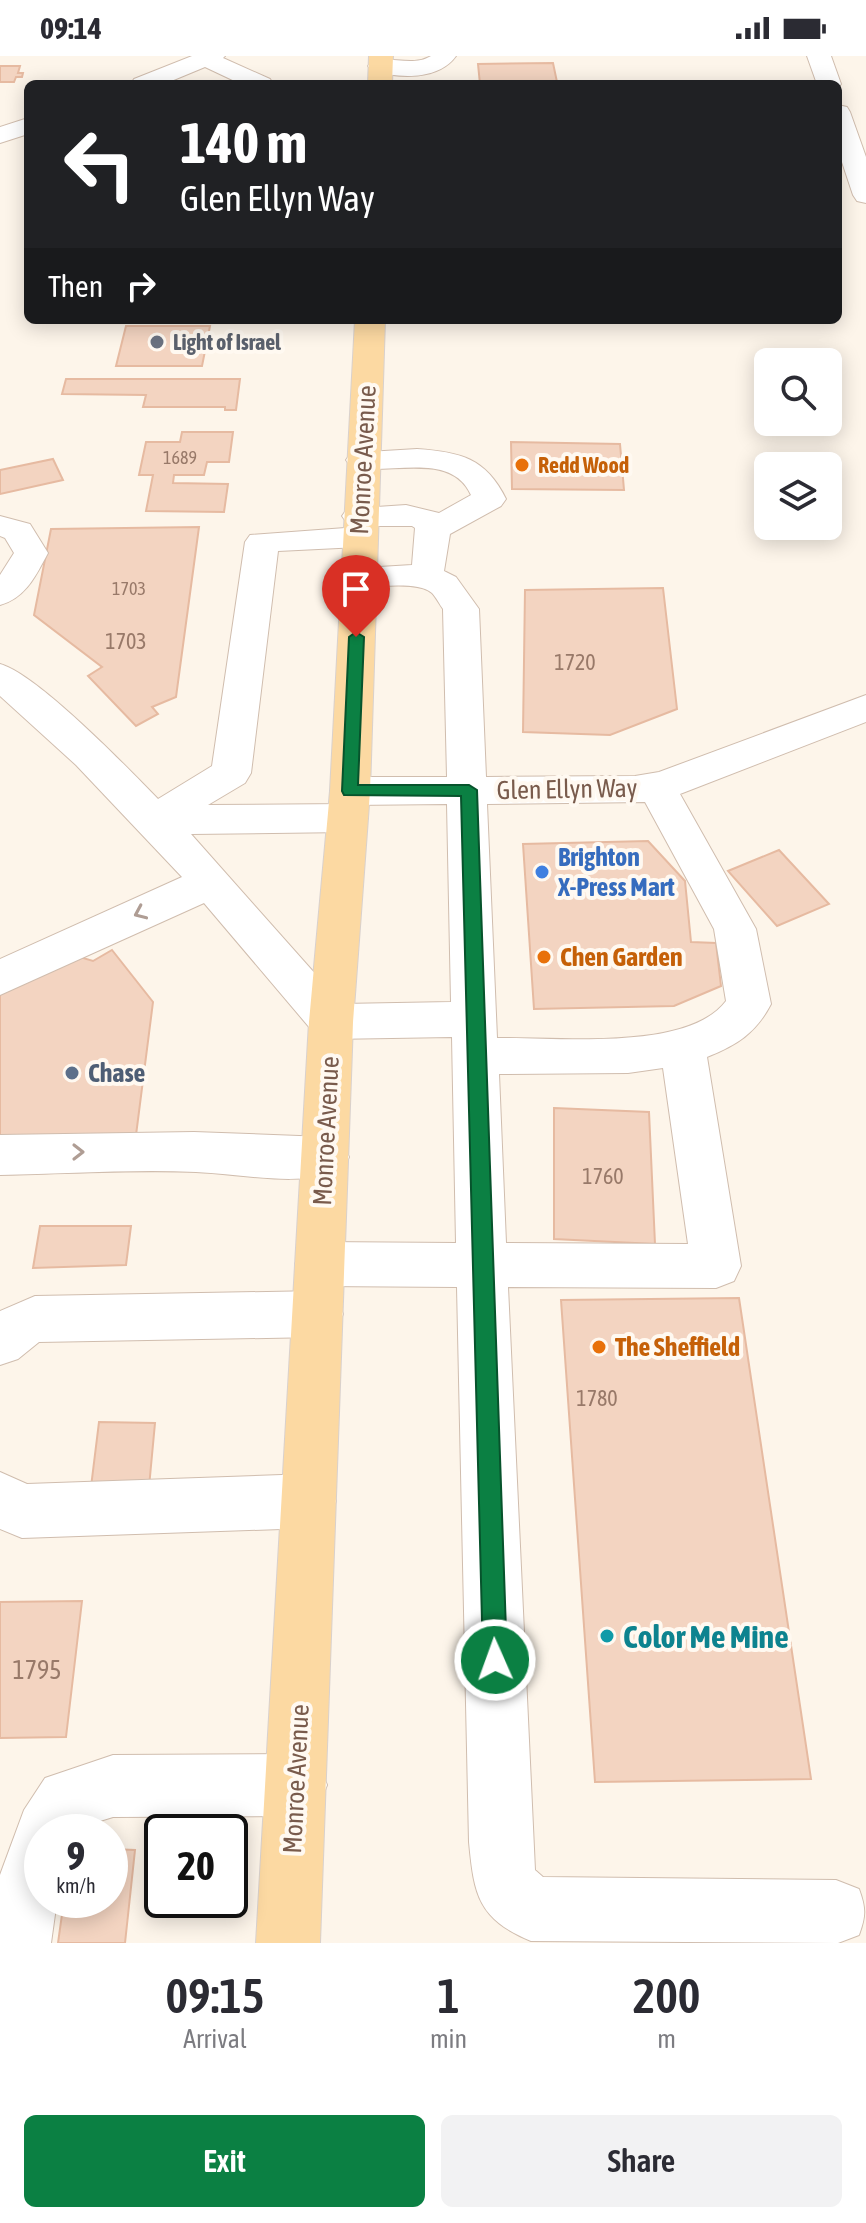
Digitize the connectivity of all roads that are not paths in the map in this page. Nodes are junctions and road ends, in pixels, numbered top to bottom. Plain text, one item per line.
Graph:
1 (444, 56) edge
2 (819, 56) edge
3 (210, 58) edge
4 (380, 69) edge
5 (153, 80) edge
6 (241, 80) edge
7 (828, 80) edge
8 (842, 124) edge
9 (24, 127) edge
10 (0, 135) edge
11 (866, 195) edge
12 (370, 324) edge
13 (362, 460) junction
14 (0, 526) edge
15 (433, 530) junction
16 (359, 543) junction
17 (424, 575) junction
18 (0, 594) edge
19 (7, 693) edge
20 (866, 708) edge
21 (656, 786) junction
22 (469, 790) junction
23 (349, 804) junction
24 (154, 820) junction
25 (211, 882) junction
26 (0, 978) edge
27 (331, 1022) junction
28 (477, 1037) junction
29 (683, 1048) junction
30 (0, 1155) edge
31 (325, 1157) junction
32 (320, 1264) junction
33 (483, 1265) junction
34 (318, 1314) junction
35 (0, 1342) edge
36 (0, 1499) edge
37 (309, 1501) junction
38 (296, 1785) junction
39 (58, 1814) edge
40 (24, 1907) edge
41 (836, 1912) dead end
42 (19, 1943) edge
43 (288, 1943) edge

1 - 4 street
2 - 7 street
3 - 5 street
3 - 6 street
8 - 11 street
9 - 10 street
12 - 13 main road, Monroe Avenue
13 - 15 street
13 - 16 main road, Monroe Avenue
14 - 18 street
15 - 16 street
15 - 17 street
16 - 17 street
16 - 23 main road, Monroe Avenue
16 - 24 street
17 - 22 street
19 - 24 street
20 - 21 street, Glen Ellyn Way
21 - 22 street, Glen Ellyn Way
21 - 29 street
22 - 23 street, Glen Ellyn Way
22 - 28 street
23 - 24 street, Glen Ellyn Way
23 - 27 main road, Monroe Avenue
24 - 25 street
25 -> 26 street
25 - 27 street
27 - 28 street
27 - 31 main road, Monroe Avenue
28 - 29 street
28 - 33 street
29 - 33 street
30 -> 31 street
31 - 32 main road, Monroe Avenue
32 - 33 street
32 - 34 main road, Monroe Avenue
33 - 41 street
34 - 35 street
34 - 37 main road, Monroe Avenue
36 - 37 street
37 - 38 main road, Monroe Avenue
38 - 39 street
38 - 43 main road, Monroe Avenue
40 - 42 street

